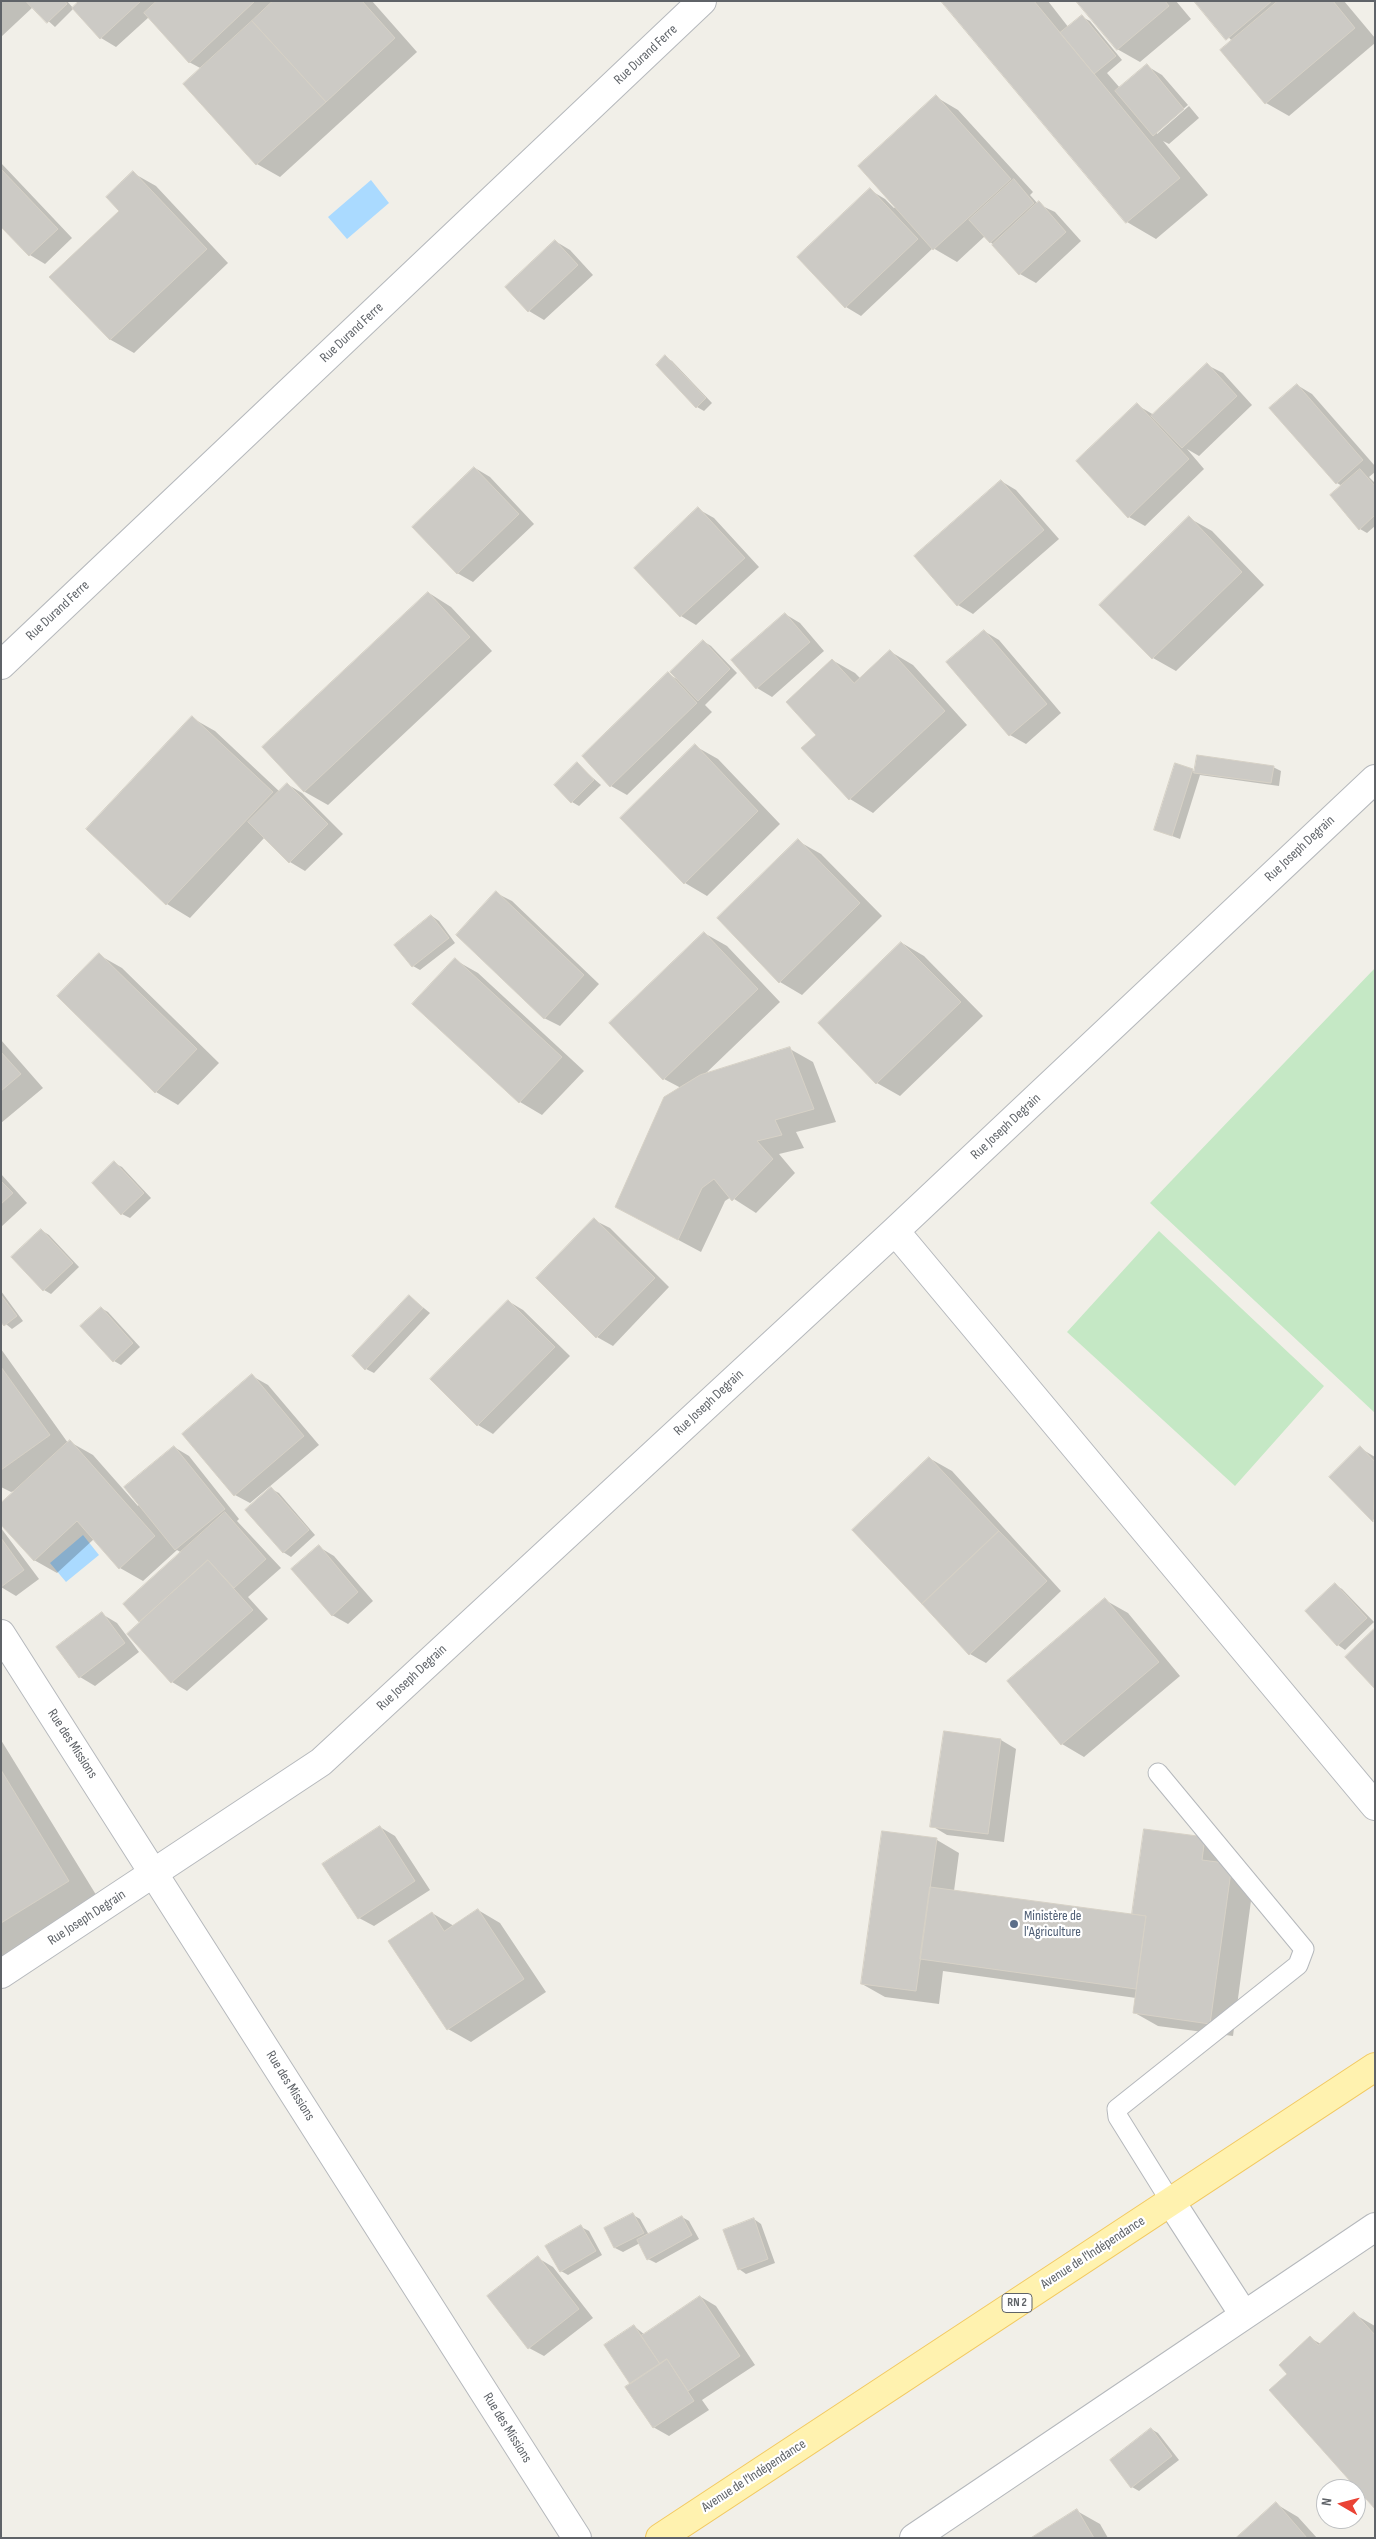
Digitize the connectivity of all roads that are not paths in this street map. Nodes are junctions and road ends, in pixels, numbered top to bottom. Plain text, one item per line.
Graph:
1 (702, 1) edge
2 (1, 665) edge
3 (1375, 779) edge
4 (895, 1231) junction
5 (1, 1634) edge
6 (1158, 1773) dead end
7 (1375, 1806) edge
8 (155, 1873) junction
9 (1, 1974) edge
10 (1375, 2068) edge
11 (1171, 2202) junction
12 (1375, 2227) edge
13 (1244, 2315) junction
14 (577, 2538) edge
15 (660, 2538) edge
16 (914, 2538) edge

1 - 2 street, Rue Durand Ferre
3 - 4 street, Rue Joseph Degrain
4 - 7 street
4 - 8 street, Rue Joseph Degrain
5 - 8 street, Rue des Missions
6 - 11 lane
8 - 9 street, Rue Joseph Degrain
8 - 14 street, Rue des Missions
10 - 11 main road, Avenue de l'Indépendance / RN 2
11 - 13 street
11 - 15 main road, Avenue de l'Indépendance / RN 2
12 - 13 street
13 - 16 street

